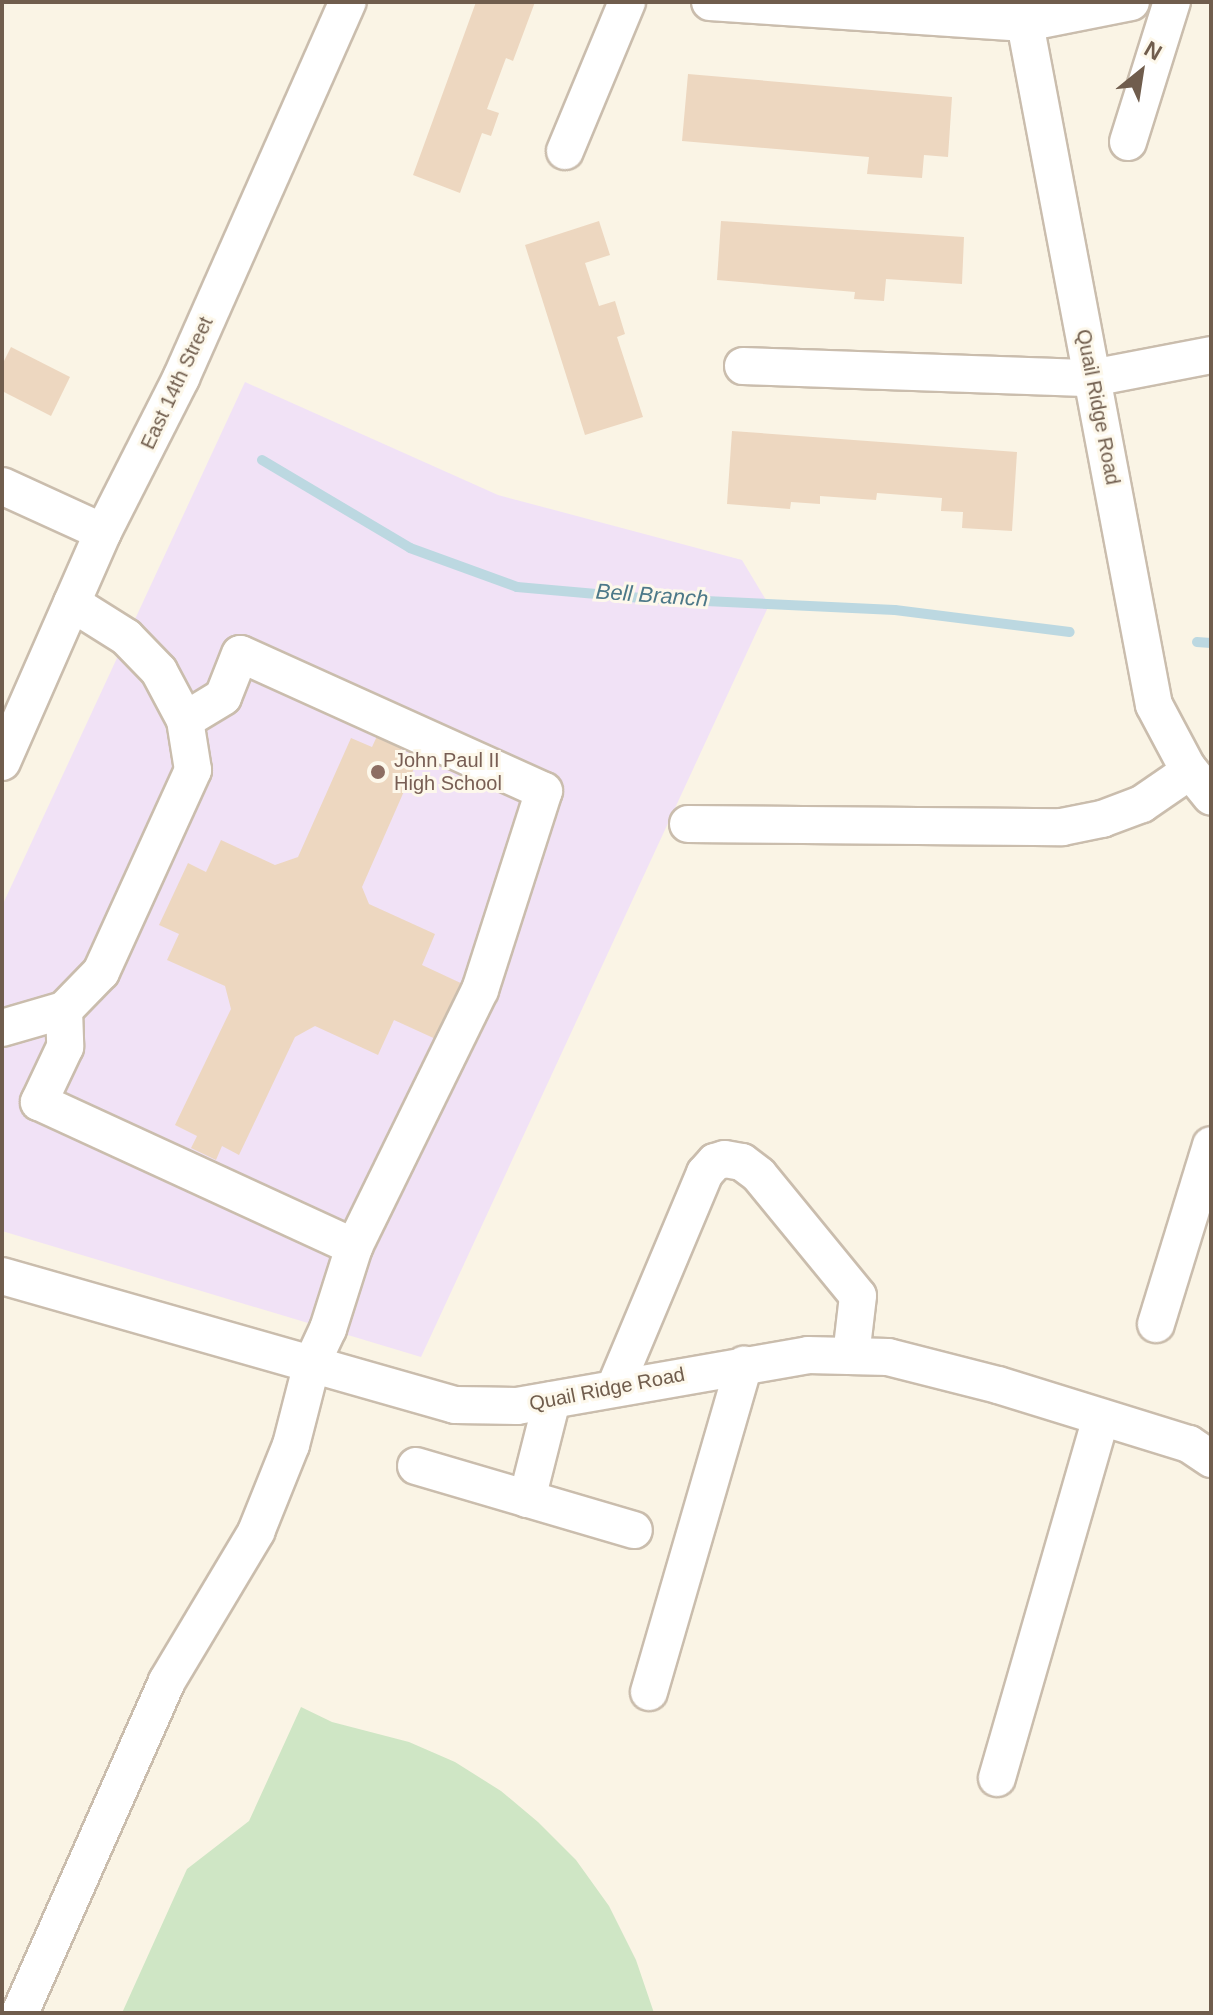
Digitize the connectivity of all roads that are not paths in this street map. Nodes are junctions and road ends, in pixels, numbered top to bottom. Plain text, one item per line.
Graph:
1 (348, 2) edge
2 (627, 2) edge
3 (710, 2) edge
4 (1131, 2) edge
5 (1172, 2) edge
6 (1023, 13) edge
7 (1128, 142) dead end
8 (565, 151) dead end
9 (1211, 355) edge
10 (743, 366) dead end
11 (1092, 378) junction
12 (2, 486) edge
13 (103, 532) junction
14 (72, 603) junction
15 (185, 720) junction
16 (2, 762) edge
17 (1200, 784) edge
18 (688, 824) dead end
19 (64, 1010) junction
20 (2, 1028) edge
21 (1209, 1160) edge
22 (354, 1247) junction
23 (2, 1276) edge
24 (1156, 1324) dead end
25 (851, 1356) junction
26 (312, 1363) junction
27 (744, 1364) junction
28 (615, 1387) junction
29 (552, 1400) junction
30 (1101, 1418) junction
31 (1211, 1459) edge
32 (416, 1466) dead end
33 (527, 1499) junction
34 (634, 1530) dead end
35 (649, 1692) dead end
36 (997, 1778) dead end
37 (20, 2013) edge

1 - 13 street, East 14th Street
2 - 8 street
3 - 6 street
4 - 6 street
5 - 7 street
6 - 11 street, Quail Ridge Road
9 - 11 street
10 - 11 street
11 - 17 street, Quail Ridge Road
12 - 13 street
13 - 14 street, East 14th Street
14 - 15 street
14 - 16 street, East 14th Street
15 - 19 street
15 - 22 street
17 - 18 street
19 - 20 street
19 - 22 street
21 - 24 street
22 - 26 street
23 - 26 street, Quail Ridge Road
25 - 27 street, Quail Ridge Road
25 - 28 street
25 - 30 street, Quail Ridge Road
26 - 29 street, Quail Ridge Road
26 - 37 street
27 - 28 street, Quail Ridge Road
27 - 35 street
28 - 29 street, Quail Ridge Road
29 - 33 street
30 - 31 street, Quail Ridge Road
30 - 36 street
32 - 33 street
33 - 34 street

